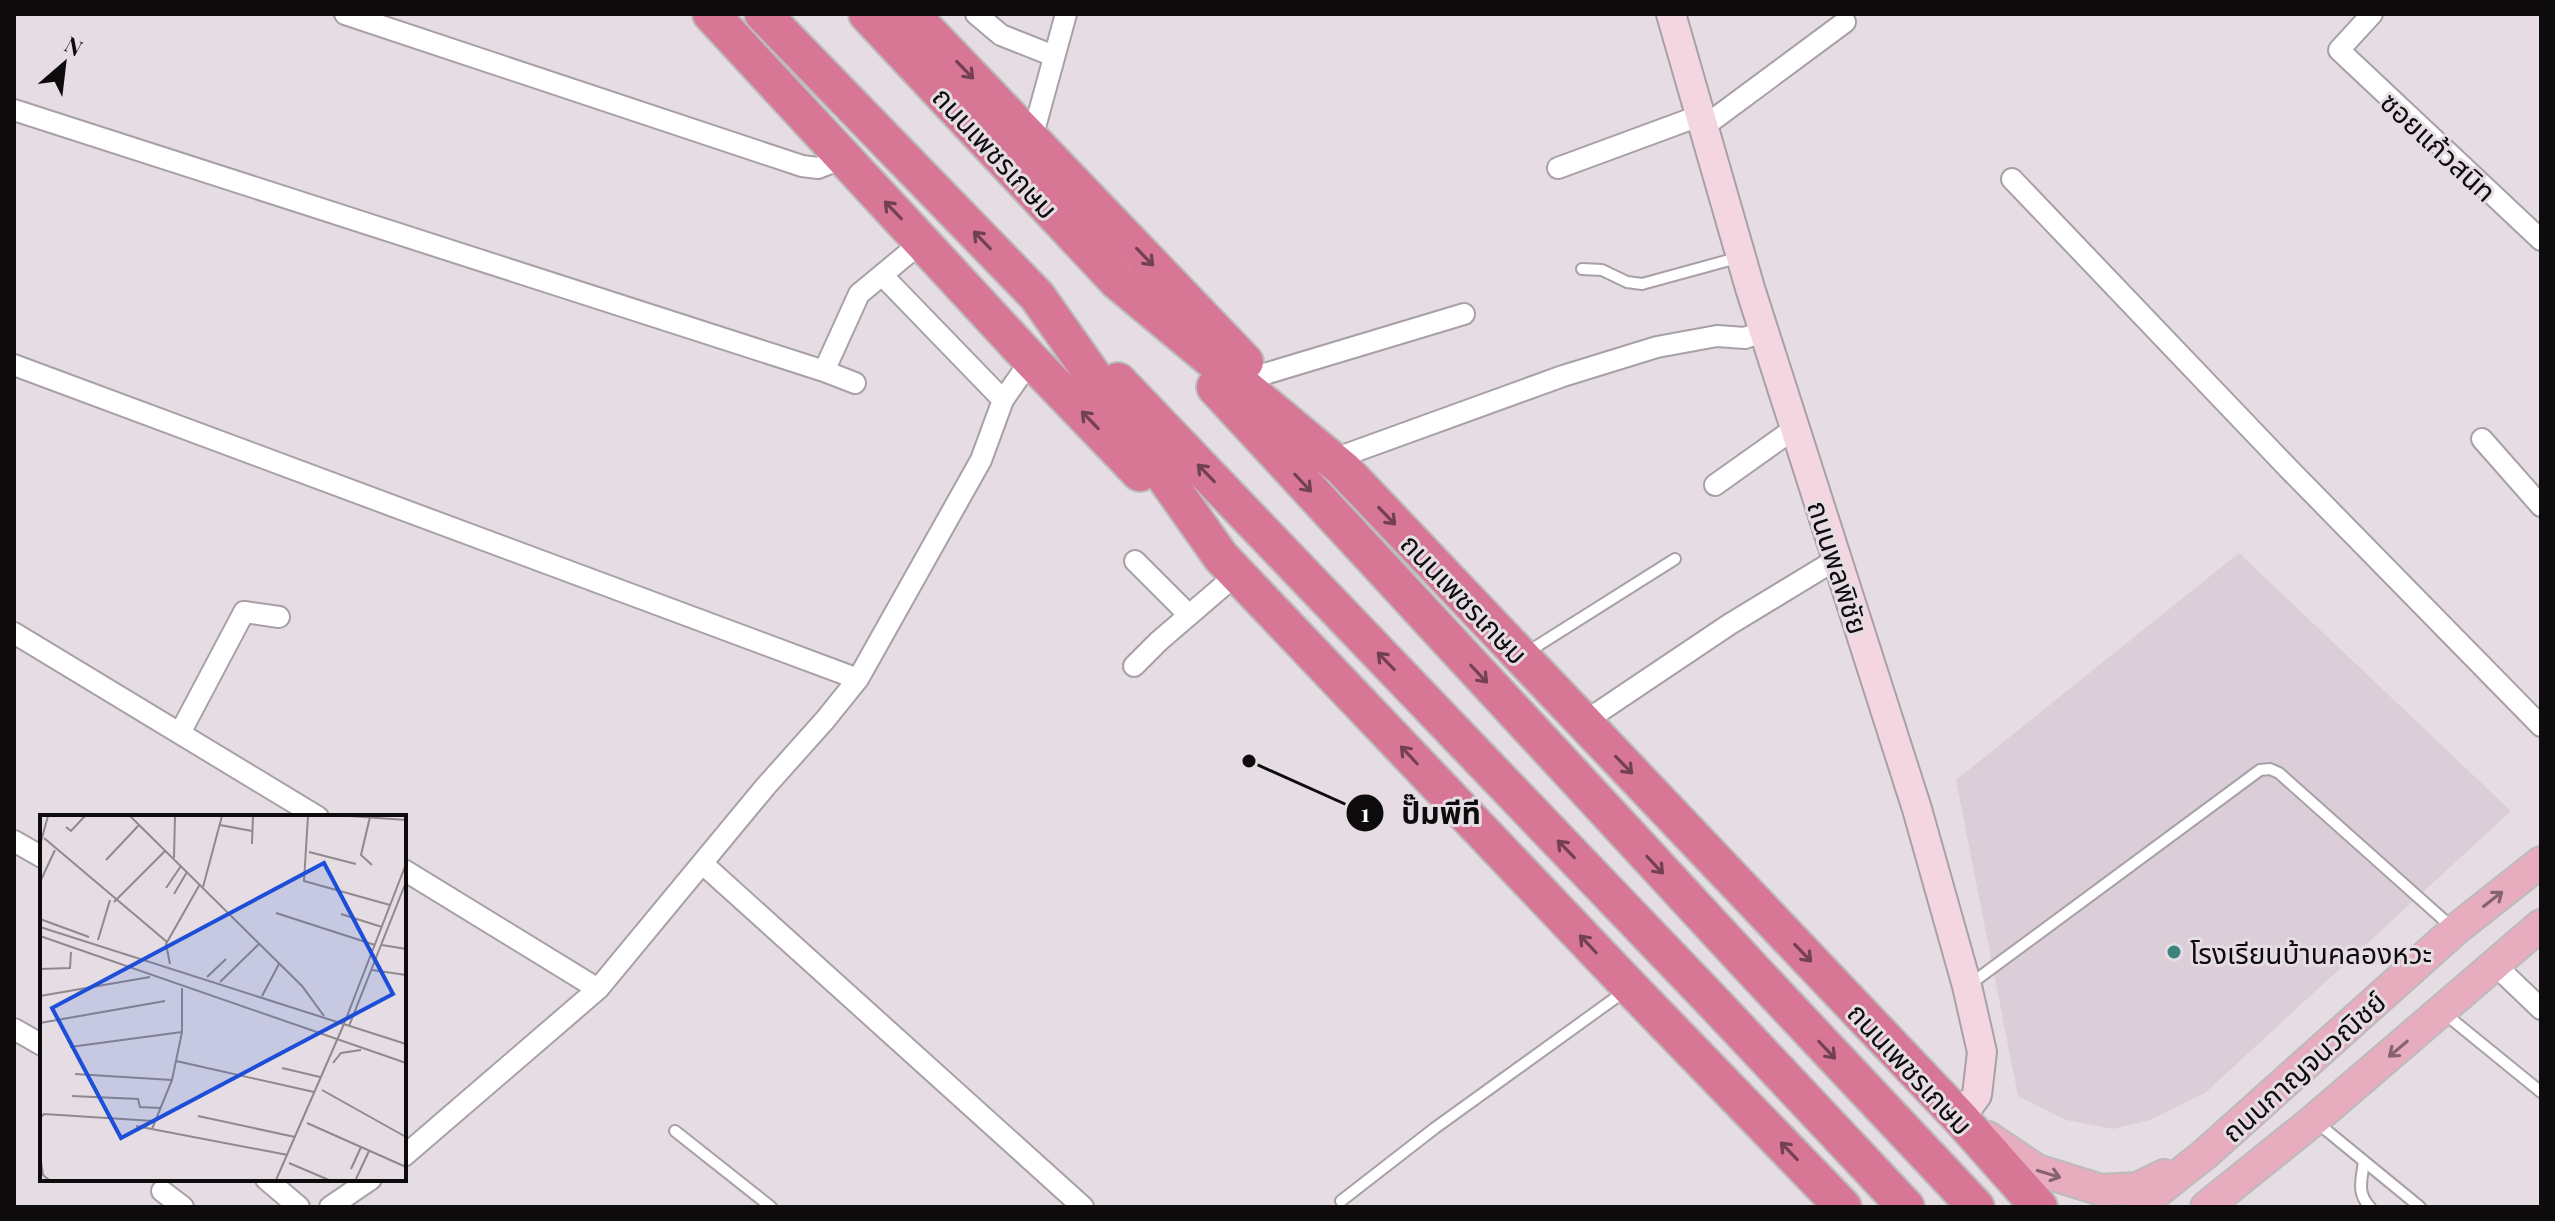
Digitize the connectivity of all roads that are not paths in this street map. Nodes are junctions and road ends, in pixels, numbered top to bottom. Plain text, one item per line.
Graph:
1 (345, 14) edge
2 (711, 14) edge
3 (867, 14) edge
4 (976, 14) edge
5 (1066, 14) edge
6 (1671, 14) edge
7 (2372, 14) edge
8 (915, 15) edge
9 (768, 21) edge
10 (1845, 22) dead end
11 (1054, 56) junction
12 (14, 110) edge
13 (1701, 122) junction
14 (1032, 138) junction
15 (843, 158) junction
16 (1558, 168) dead end
17 (2012, 179) dead end
18 (2541, 240) edge
19 (923, 241) junction
20 (1741, 257) junction
21 (1582, 269) dead end
22 (882, 275) junction
23 (1117, 281) junction
24 (1037, 296) junction
25 (1464, 314) dead end
26 (1764, 331) junction
27 (1031, 360) junction
28 (14, 365) edge
29 (824, 371) junction
30 (1258, 376) junction
31 (855, 383) dead end
32 (1003, 400) junction
33 (1795, 428) junction
34 (2482, 439) dead end
35 (1338, 464) junction
36 (1715, 485) dead end
37 (2541, 506) edge
38 (1675, 559) dead end
39 (1837, 559) junction
40 (1135, 561) dead end
41 (1229, 566) junction
42 (1189, 615) junction
43 (279, 617) dead end
44 (14, 633) edge
45 (1521, 656) junction
46 (1134, 666) dead end
47 (858, 679) junction
48 (1584, 722) junction
49 (2541, 726) edge
50 (180, 733) junction
51 (315, 815) edge
52 (14, 841) edge
53 (40, 856) edge
54 (2541, 862) edge
55 (703, 864) junction
56 (406, 871) edge
57 (2541, 925) edge
58 (2455, 930) junction
59 (2494, 964) junction
60 (1967, 986) junction
61 (1630, 987) junction
62 (598, 989) junction
63 (2541, 1009) edge
64 (2443, 1012) junction
65 (14, 1029) edge
66 (40, 1044) edge
67 (2541, 1092) edge
68 (1960, 1118) junction
69 (2314, 1120) junction
70 (675, 1131) dead end
71 (1989, 1151) junction
72 (406, 1154) edge
73 (2205, 1154) junction
74 (2364, 1161) junction
75 (268, 1181) edge
76 (368, 1181) edge
77 (162, 1191) dead end
78 (1341, 1201) dead end
79 (183, 1207) edge
80 (299, 1207) edge
81 (330, 1207) edge
82 (771, 1207) edge
83 (1083, 1207) edge
84 (1843, 1207) edge
85 (1906, 1207) edge
86 (1976, 1207) edge
87 (1987, 1207) edge
88 (2039, 1207) edge
89 (2138, 1207) edge
90 (2206, 1207) edge
91 (2231, 1207) edge
92 (2370, 1207) edge
93 (2420, 1207) edge

1 - 15 street
2 - 15 highway
3 - 23 highway, ถนนเพชรเกษม
4 - 11 street
5 - 11 street
6 - 13 street, ถนนพลพิชัย
7 - 18 street, ซอยแก้วสนิท
8 -> 14 highway
24 -> 9 highway
10 - 13 street
11 - 14 street
12 - 29 street
13 - 16 street
13 - 20 street, ถนนพลพิชัย
14 -> 30 highway
19 -> 15 highway
17 - 49 street
19 - 22 street
19 - 27 highway
20 - 21 lane
20 - 26 street, ถนนพลพิชัย
22 - 29 street
22 - 32 street
23 - 35 highway, ถนนเพชรเกษม
23 -> 86 highway
24 - 41 highway
85 -> 24 highway
25 - 30 street
26 - 33 street, ถนนพลพิชัย
26 - 35 street
27 - 32 street
41 -> 27 highway
28 - 47 street
29 - 31 street
30 - 35 highway
32 - 47 street
33 - 36 street
33 - 39 street, ถนนพลพิชัย
34 - 37 street
35 -> 45 highway, ถนนเพชรเกษม
38 - 45 lane
39 - 48 street
39 - 60 street, ถนนพลพิชัย
40 - 42 street
41 - 42 street
61 -> 41 highway
42 - 46 street
43 - 50 street
44 - 50 street
45 - 48 highway, ถนนเพชรเกษม
47 - 55 street
48 -> 68 highway, ถนนเพชรเกษม
50 - 51 street
52 - 53 street
58 -> 54 main road, ถนนกาญจนวณิชย์
55 - 62 street
55 - 83 street
56 - 62 street
57 - 59 main road, ถนนกาญจนวณิชย์
58 - 60 lane
58 - 73 main road, ถนนกาญจนวณิชย์
59 - 63 street
59 - 64 main road, ถนนกาญจนวณิชย์
60 - 68 street, ถนนพลพิชัย
61 - 78 lane
84 -> 61 highway
62 - 72 street
64 - 67 lane
64 -> 69 main road, ถนนกาญจนวณิชย์
65 - 66 street
68 - 71 highway, ถนนเพชรเกษม
68 -> 73 main road
69 - 74 lane
69 - 90 main road, ถนนกาญจนวณิชย์
69 - 91 main road
70 - 82 lane
71 - 87 highway
71 - 88 highway, ถนนเพชรเกษม
73 - 89 main road, ถนนกาญจนวณิชย์
74 - 92 lane
74 - 93 lane
75 - 80 street
76 - 81 street
77 - 79 street

